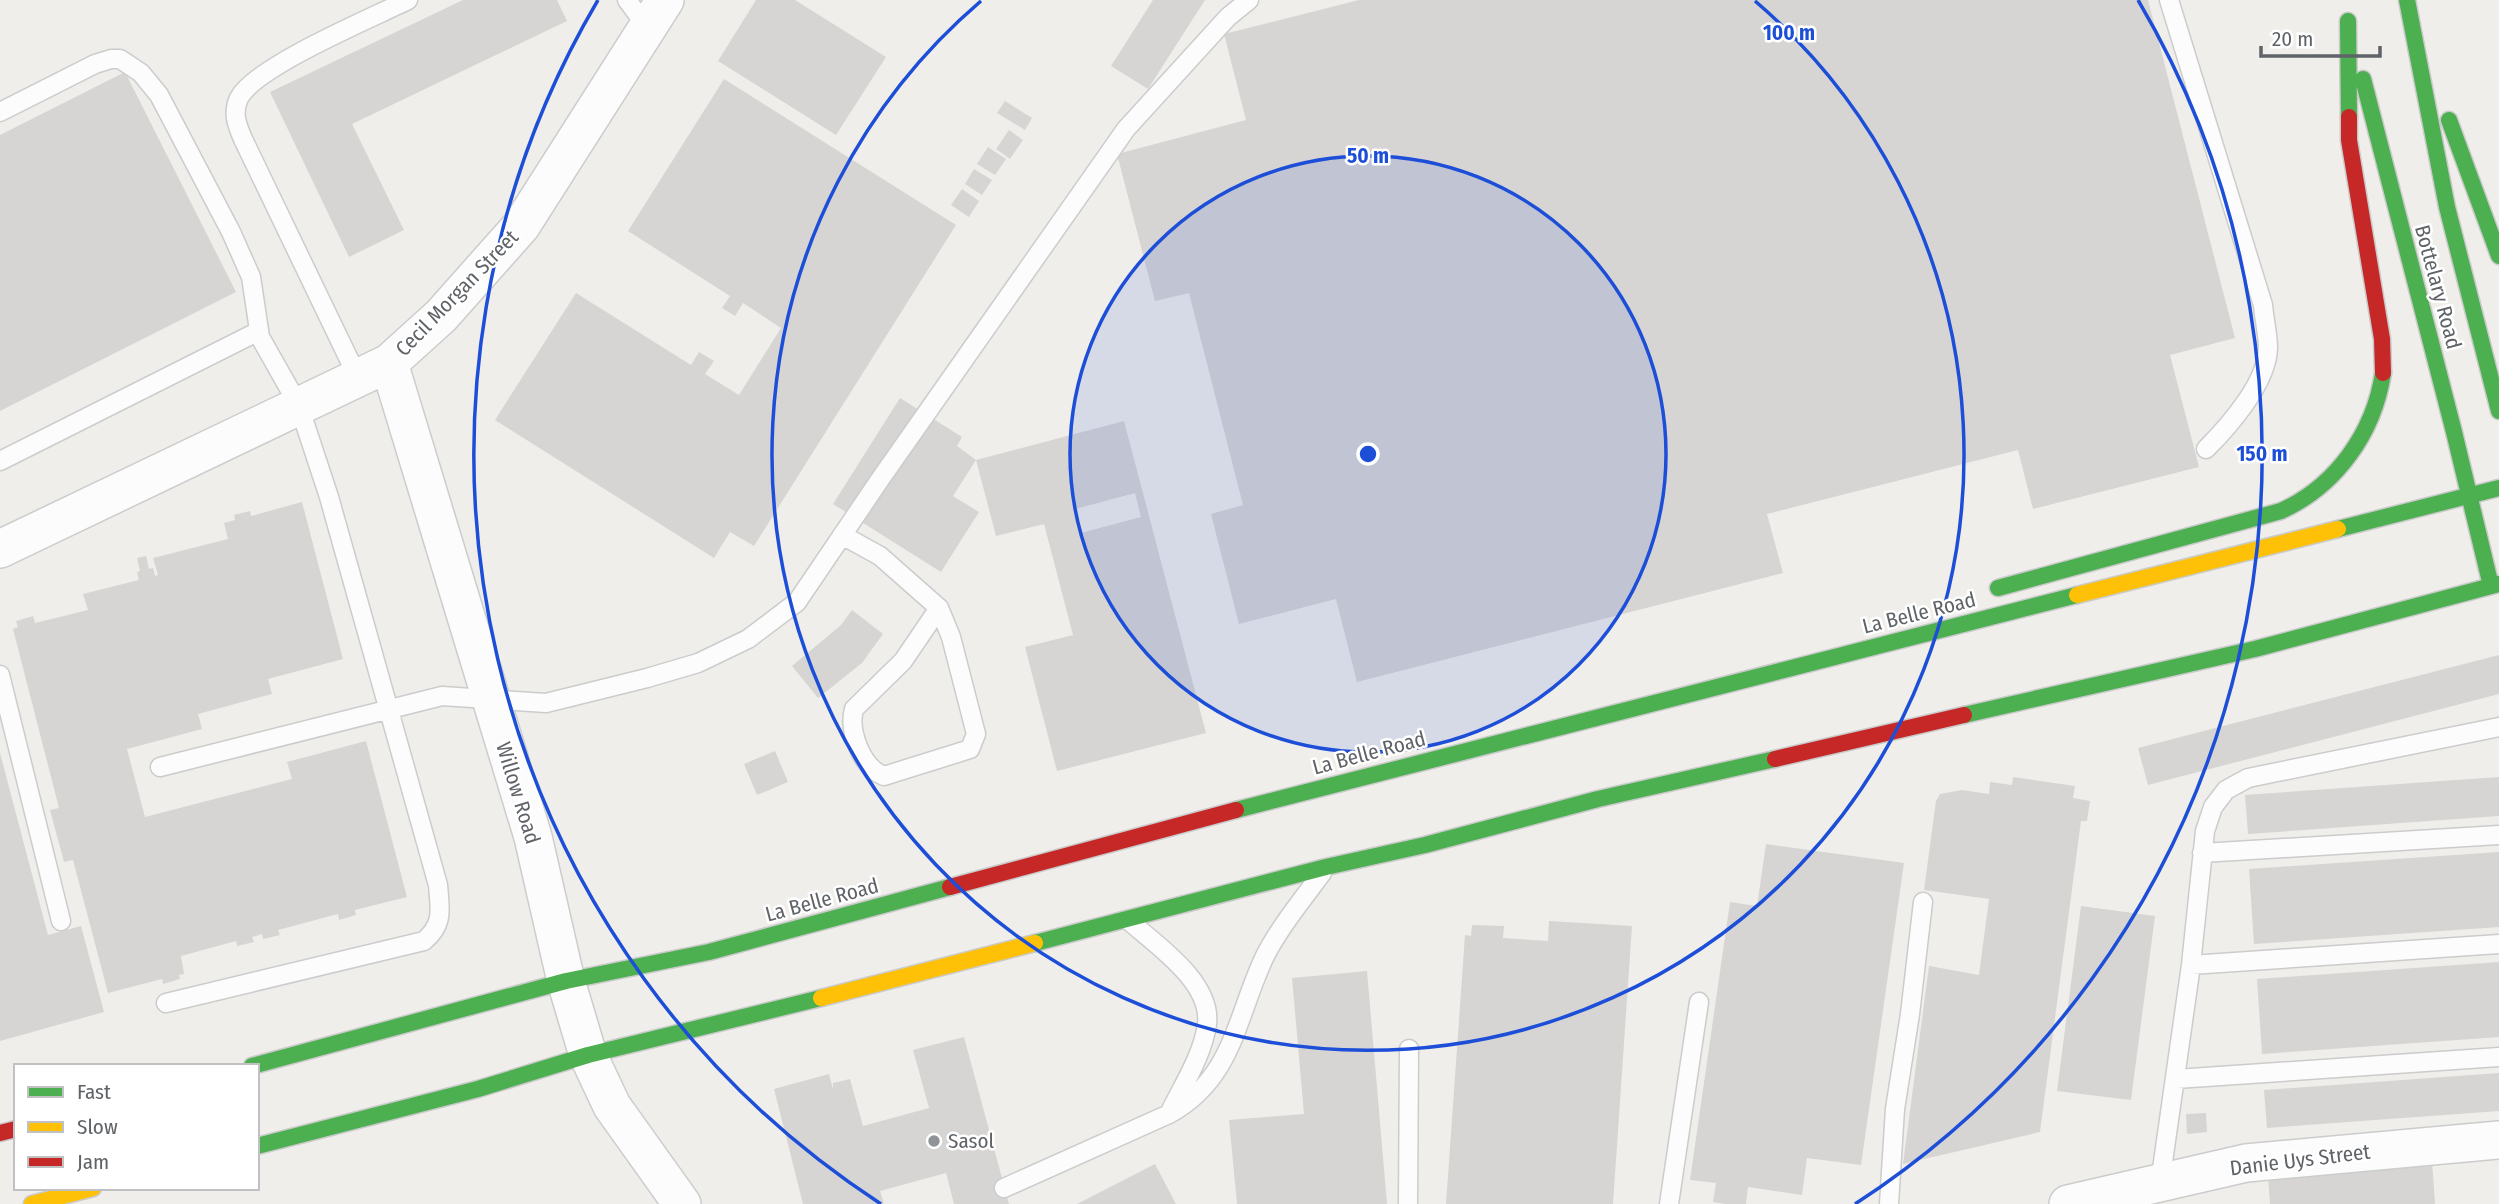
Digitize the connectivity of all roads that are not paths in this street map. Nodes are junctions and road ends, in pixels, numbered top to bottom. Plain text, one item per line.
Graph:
1 (408, 0) edge
2 (1250, 0) edge
3 (2169, 0) edge
4 (2408, 3) edge
5 (646, 9) edge
6 (0, 112) edge
7 (2499, 256) edge
8 (259, 331) junction
9 (374, 370) junction
10 (299, 406) junction
11 (2499, 411) edge
12 (2206, 449) dead end
13 (0, 461) edge
14 (2499, 488) edge
15 (2469, 495) junction
16 (842, 535) junction
17 (0, 550) edge
18 (2495, 585) edge
19 (1977, 593) dead end
20 (939, 608) junction
21 (1863, 634) dead end
22 (1777, 670) junction
23 (1, 684) edge
24 (489, 697) junction
25 (389, 708) junction
26 (2499, 727) edge
27 (160, 767) dead end
28 (2499, 835) edge
29 (2202, 853) junction
30 (1326, 867) junction
31 (1923, 902) dead end
32 (1127, 919) junction
33 (61, 921) dead end
34 (2499, 944) edge
35 (2191, 964) junction
36 (566, 981) junction
37 (1699, 1002) dead end
38 (166, 1003) dead end
39 (1409, 1049) dead end
40 (589, 1055) junction
41 (2499, 1057) edge
42 (259, 1064) edge
43 (2176, 1079) junction
44 (1169, 1114) junction
45 (2499, 1140) edge
46 (259, 1145) edge
47 (2160, 1183) junction
48 (1004, 1188) dead end
49 (85, 1190) edge
50 (2091, 1201) edge
51 (32, 1204) edge
52 (682, 1204) edge
53 (1408, 1204) edge
54 (1669, 1204) edge
55 (1889, 1204) edge

1 - 9 lane
2 - 16 lane
3 - 12 lane
4 - 7 main road
4 - 11 main road, Bottelary Road
5 - 9 street, Cecil Morgan Street
6 - 8 lane
8 - 10 lane
8 - 13 lane
9 - 10 street, Cecil Morgan Street
9 - 24 street, Willow Road
10 - 17 street, Cecil Morgan Street
10 - 25 lane
14 - 15 main road, La Belle Road
15 - 18 main road, Bottelary Road
15 - 19 main road, Bottelary Road
15 - 22 main road, La Belle Road
16 - 20 lane
16 - 24 lane
18 - 30 main road
20 - 20 lane
21 - 22 main road
22 - 36 main road, La Belle Road
23 - 33 lane
24 - 25 lane
24 - 36 street, Willow Road
25 - 27 lane
25 - 38 lane
26 - 29 lane
28 - 29 lane
29 - 35 lane
30 - 32 main road
30 - 44 lane
31 - 55 lane
32 - 40 main road
32 - 44 lane
34 - 35 lane
35 - 43 lane
36 - 40 street, Willow Road
36 - 42 main road, La Belle Road
37 - 54 lane
39 - 53 lane
40 - 46 main road
40 - 52 street, Willow Road
41 - 43 lane
43 - 47 lane
44 - 48 lane
45 - 47 street, Danie Uys Street
47 - 50 street, Danie Uys Street
49 - 51 main road

